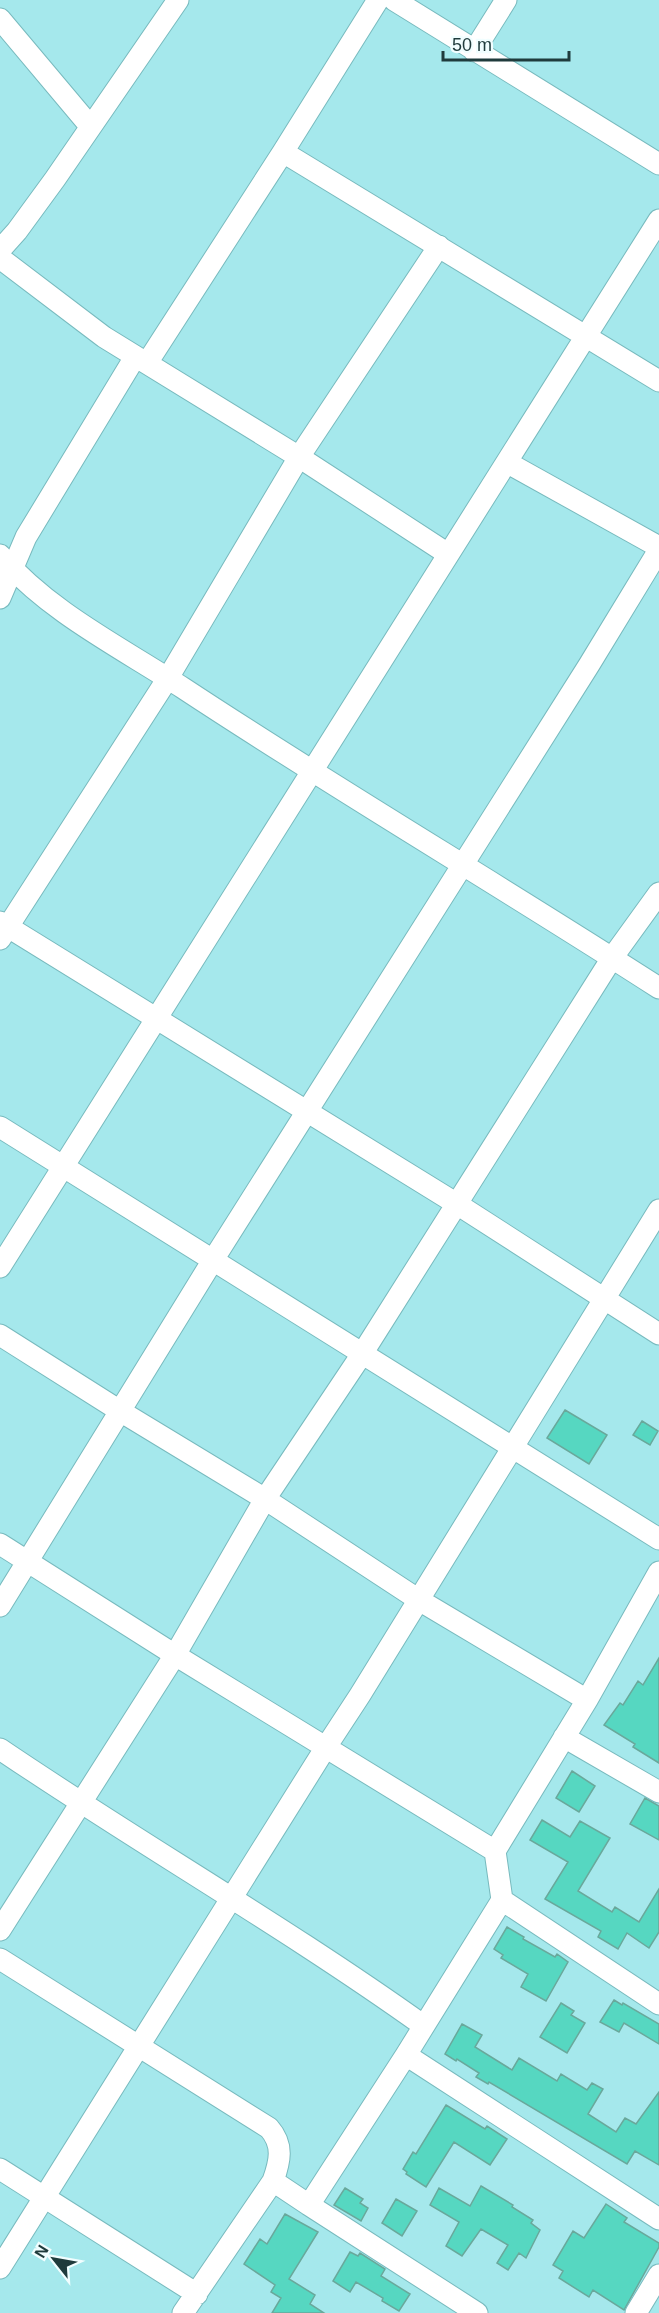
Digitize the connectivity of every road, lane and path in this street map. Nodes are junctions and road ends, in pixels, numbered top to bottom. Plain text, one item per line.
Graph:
1 (178, 0) edge
2 (378, 0) edge
3 (393, 0) edge
4 (506, 0) edge
5 (0, 19) edge
6 (474, 51) junction
7 (90, 126) junction
8 (283, 152) junction
9 (659, 164) edge
10 (659, 220) edge
11 (439, 246) junction
12 (0, 250) edge
13 (0, 258) edge
14 (587, 337) junction
15 (141, 360) junction
16 (659, 381) edge
17 (299, 457) junction
18 (508, 463) junction
19 (659, 549) edge
20 (448, 554) junction
21 (6, 562) edge
22 (0, 598) edge
23 (168, 678) junction
24 (311, 771) junction
25 (463, 866) junction
26 (659, 893) edge
27 (3, 929) edge
28 (612, 958) junction
29 (659, 988) edge
30 (157, 1018) junction
31 (306, 1112) junction
32 (0, 1127) edge
33 (62, 1167) junction
34 (457, 1204) junction
35 (659, 1210) edge
36 (213, 1260) junction
37 (0, 1267) edge
38 (604, 1298) junction
39 (659, 1334) edge
40 (0, 1335) edge
41 (362, 1354) junction
42 (120, 1411) junction
43 (512, 1449) junction
44 (265, 1499) junction
45 (659, 1539) edge
46 (0, 1544) edge
47 (28, 1561) junction
48 (658, 1575) edge
49 (419, 1600) junction
50 (0, 1606) edge
51 (175, 1655) junction
52 (587, 1700) junction
53 (564, 1737) junction
54 (326, 1747) junction
55 (0, 1749) edge
56 (659, 1792) edge
57 (81, 1804) junction
58 (495, 1851) junction
59 (232, 1897) junction
60 (502, 1900) junction
61 (0, 1930) edge
62 (0, 1959) edge
63 (659, 2004) edge
64 (424, 2026) junction
65 (139, 2047) junction
66 (406, 2055) junction
67 (0, 2169) edge
68 (273, 2181) junction
69 (45, 2198) junction
70 (309, 2205) junction
71 (659, 2219) edge
72 (0, 2268) edge
73 (659, 2275) edge
74 (196, 2294) junction
75 (183, 2313) edge
76 (477, 2313) edge
77 (636, 2313) edge

1 - 7 street
2 - 8 street
3 - 6 street
4 - 6 street
5 - 7 street
6 - 9 street
7 - 12 street
8 - 11 street
8 - 15 street
10 - 14 street
11 - 14 street
11 - 17 street
13 - 15 street
14 - 16 street
14 - 18 street
15 - 17 street
15 - 21 street
17 - 20 street
17 - 23 street
18 - 19 street
18 - 20 street
19 - 25 street
20 - 24 street
21 - 22 street
21 - 23 street
23 - 24 street
23 - 27 street
24 - 25 street
24 - 30 street
25 - 28 street
25 - 31 street
26 - 28 street
27 - 30 street
28 - 29 street
28 - 34 street
30 - 31 street
30 - 33 street
31 - 34 street
31 - 36 street
32 - 33 street
33 - 36 street
33 - 37 street
34 - 38 street
34 - 41 street
35 - 38 street
36 - 41 street
36 - 42 street
38 - 39 street
38 - 43 street
40 - 42 street
41 - 43 street
41 - 44 street
42 - 44 street
42 - 47 street
43 - 45 street
43 - 49 street
44 - 49 street
44 - 51 street
46 - 47 street
47 - 50 street
47 - 51 street
48 - 52 street
49 - 52 street
49 - 54 street
51 - 54 street
51 - 57 street
52 - 53 street
53 - 56 street
53 - 58 street
54 - 58 street
54 - 59 street
55 - 57 street
57 - 59 street
57 - 61 street
58 - 60 street
59 - 64 street
59 - 65 street
60 - 63 street
60 - 64 street
62 - 65 street
64 - 66 street
65 - 68 street
65 - 69 street
66 - 70 street
66 - 71 street
67 - 69 street
68 - 70 street
68 - 74 street
69 - 72 street
69 - 74 street
70 - 76 street
73 - 77 street
74 - 75 street

